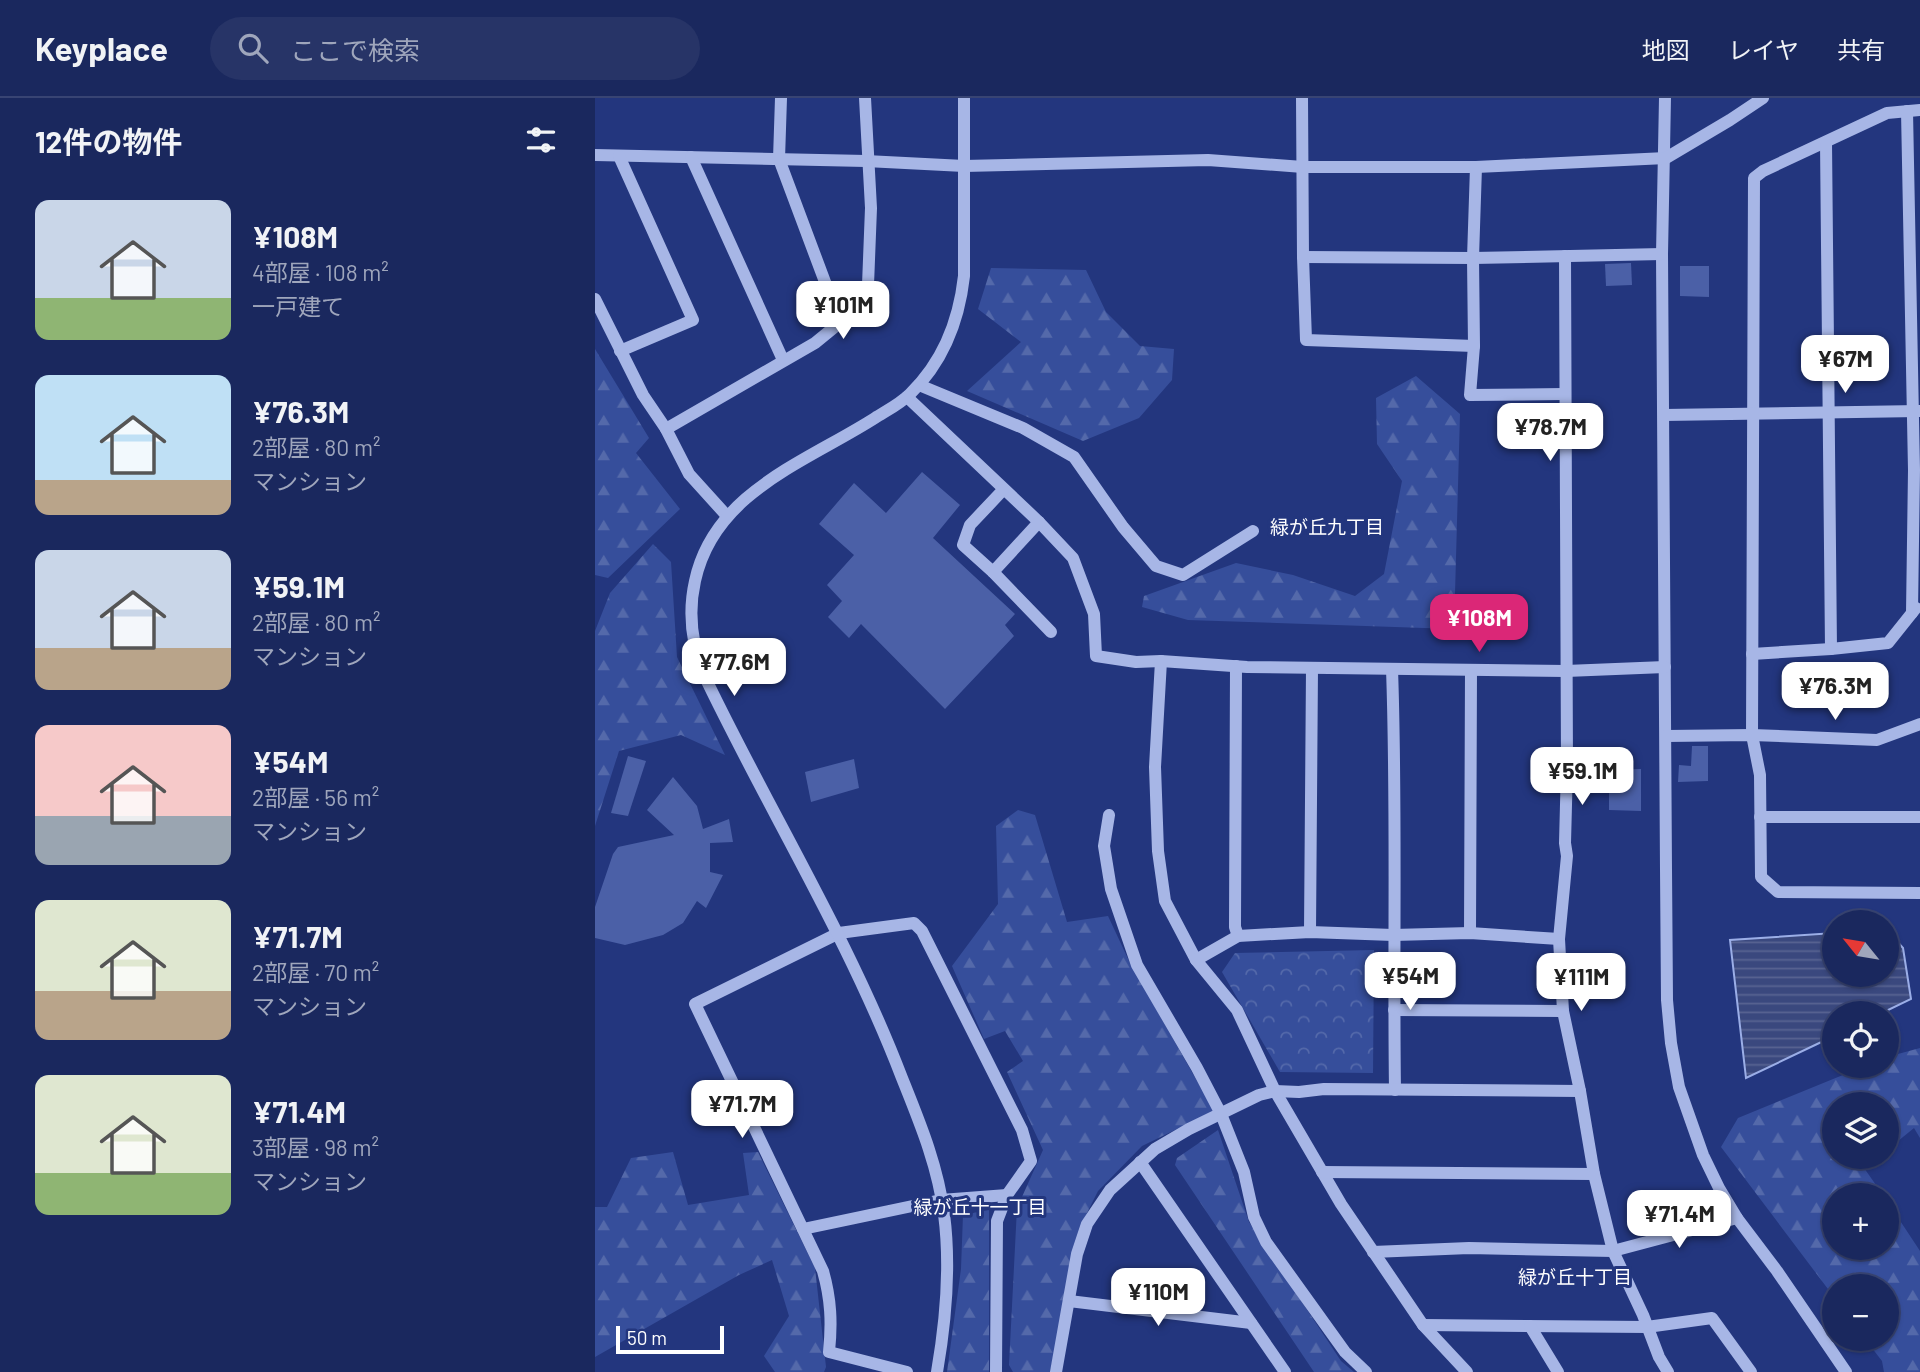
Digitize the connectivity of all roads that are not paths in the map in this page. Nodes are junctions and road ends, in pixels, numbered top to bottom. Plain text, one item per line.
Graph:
1 (781, 98) edge
2 (865, 98) edge
3 (964, 98) edge
4 (1303, 98) edge
5 (1665, 98) edge
6 (1763, 98) edge
7 (1913, 111) edge
8 (1826, 142) junction
9 (595, 155) edge
10 (619, 156) junction
11 (691, 157) junction
12 (1665, 158) junction
13 (779, 159) junction
14 (866, 161) junction
15 (964, 166) junction
16 (1303, 167) junction
17 (1476, 167) junction
18 (1663, 254) junction
19 (1565, 256) junction
20 (1303, 257) junction
21 (1473, 258) junction
22 (595, 299) edge
23 (840, 322) junction
24 (1474, 346) junction
25 (620, 351) junction
26 (783, 360) junction
27 (919, 385) junction
28 (1564, 394) junction
29 (907, 397) junction
30 (1916, 411) edge
31 (1829, 412) junction
32 (1753, 414) junction
33 (1664, 415) junction
34 (666, 429) junction
35 (1003, 490) junction
36 (727, 516) junction
37 (1039, 522) junction
38 (1253, 531) dead end
39 (993, 572) junction
40 (1916, 608) edge
41 (1051, 632) dead end
42 (1831, 649) junction
43 (1752, 654) junction
44 (1161, 661) junction
45 (1236, 666) junction
46 (1665, 667) junction
47 (1312, 668) junction
48 (1392, 669) junction
49 (1471, 670) junction
50 (1566, 671) junction
51 (1920, 724) edge
52 (1752, 735) junction
53 (1666, 736) junction
54 (1109, 816) dead end
55 (1760, 817) junction
56 (1920, 817) edge
57 (1920, 893) edge
58 (1311, 932) junction
59 (839, 933) junction
60 (1470, 933) junction
61 (1393, 935) junction
62 (1238, 936) junction
63 (1559, 939) junction
64 (1196, 960) junction
65 (1394, 1010) junction
66 (1563, 1011) junction
67 (1395, 1090) junction
68 (1275, 1091) junction
69 (1580, 1091) junction
70 (1221, 1114) junction
71 (1140, 1162) junction
72 (1322, 1172) junction
73 (1594, 1174) junction
74 (1007, 1195) junction
75 (941, 1200) junction
76 (1737, 1218) junction
77 (803, 1229) junction
78 (1613, 1251) junction
79 (1373, 1252) junction
80 (1069, 1301) junction
81 (1251, 1322) junction
82 (1423, 1325) junction
83 (1530, 1326) junction
84 (1647, 1327) junction
85 (907, 1372) edge
86 (937, 1372) edge
87 (996, 1372) edge
88 (1056, 1372) edge
89 (1285, 1372) edge
90 (1366, 1372) edge
91 (1467, 1372) edge
92 (1559, 1372) edge
93 (1668, 1372) edge
94 (1751, 1372) edge
95 (1846, 1372) edge

1 - 13 street
2 - 14 street
3 - 15 street
4 - 16 street
5 - 12 street
6 - 12 street
7 - 8 street
7 - 30 street
8 - 31 street
8 - 32 street
9 - 10 street
10 - 11 street
10 - 25 street
11 - 13 street
11 - 26 street
12 - 17 street
12 - 18 street
13 - 14 street
13 - 23 street
14 - 15 street
14 - 23 street
15 - 16 street
15 - 27 street
16 - 17 street
16 - 20 street
17 - 21 street
18 - 19 street
18 - 33 street
19 - 21 street
19 - 28 street
20 - 21 street
20 - 24 street
21 - 24 street
22 - 25 street
23 - 26 street
24 - 28 street
25 - 34 street
26 - 34 street
27 - 29 street
27 - 38 street
28 - 50 street
29 - 35 street
29 - 36 street
30 - 31 street
30 - 40 street
31 - 32 street
31 - 42 street
32 - 33 street
32 - 43 street
33 - 46 street
34 - 36 street
35 - 37 street
35 - 39 street
36 - 59 street
37 - 39 street
37 - 44 street
39 - 41 street
40 - 42 street
42 - 43 street
43 - 52 street
44 - 45 street
44 - 64 street
45 - 47 street
45 - 62 street
46 - 50 street
46 - 53 street
47 - 48 street
47 - 58 street
48 - 49 street
48 - 61 street
49 - 50 street
49 - 60 street
50 - 63 street
51 - 52 street
52 - 53 street
52 - 55 street
53 - 76 street
54 - 70 street
55 - 56 street
55 - 57 street
58 - 61 street
58 - 62 street
59 - 74 street
59 - 75 street
59 - 77 street
60 - 61 street
60 - 63 street
61 - 65 street
62 - 64 street
63 - 66 street
64 - 68 street
65 - 66 street
65 - 67 street
66 - 69 street
67 - 68 street
67 - 69 street
68 - 70 street
68 - 72 street
69 - 73 street
70 - 71 street
70 - 90 street
71 - 80 street
71 - 81 street
72 - 73 street
72 - 79 street
73 - 78 street
74 - 75 street
74 - 87 street
75 - 77 street
75 - 86 street
76 - 78 street
76 - 95 street
77 - 85 street
78 - 79 street
78 - 84 street
79 - 82 street
80 - 81 street
80 - 88 street
81 - 89 street
82 - 83 street
82 - 91 street
83 - 84 street
83 - 92 street
84 - 93 street
84 - 94 street

